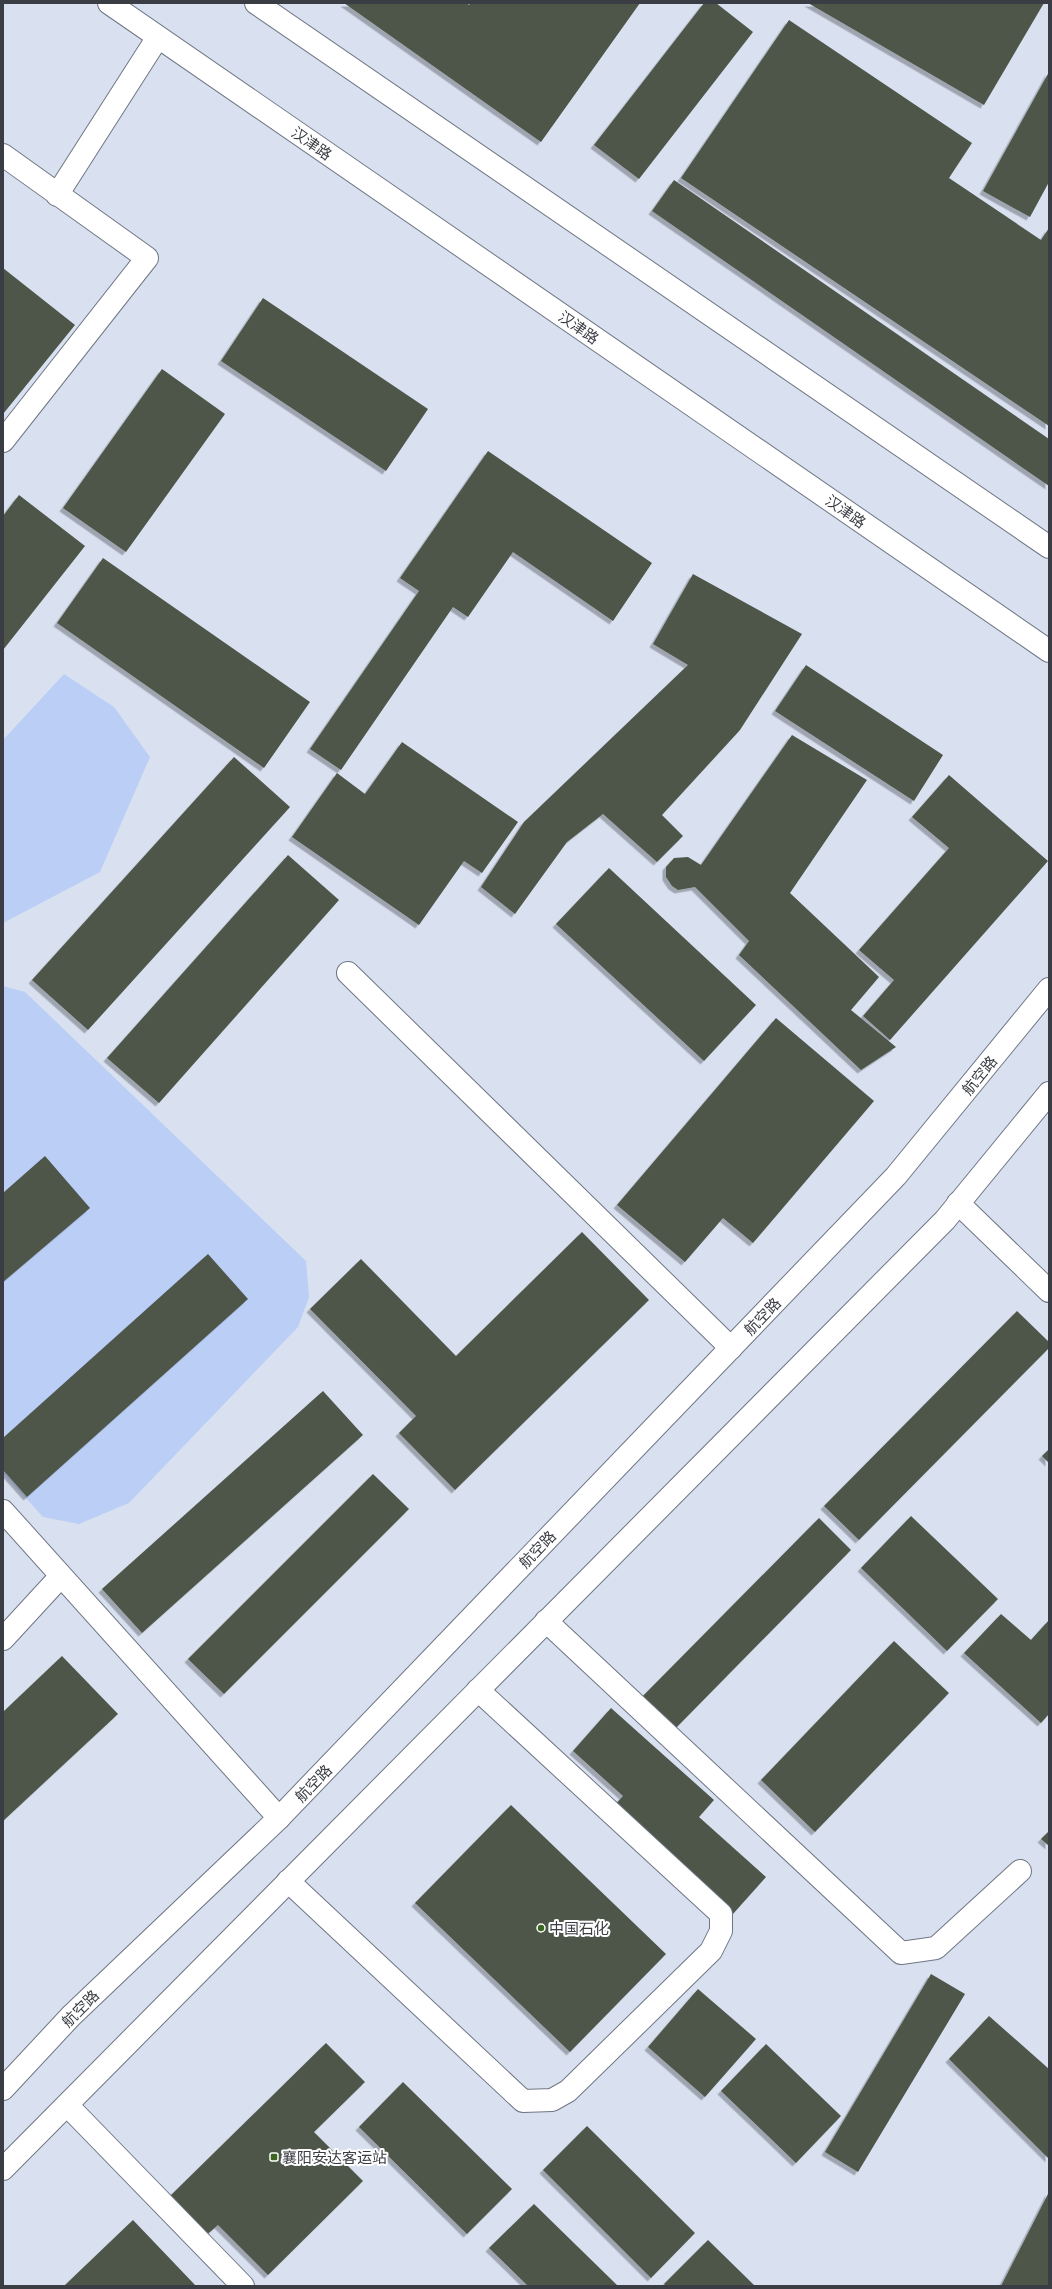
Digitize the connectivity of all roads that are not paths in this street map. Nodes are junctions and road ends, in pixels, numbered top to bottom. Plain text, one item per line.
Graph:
1 (109, 3) edge
2 (256, 3) edge
3 (158, 37) junction
4 (3, 155) edge
5 (57, 195) junction
6 (3, 441) edge
7 (1049, 547) edge
8 (1049, 651) edge
9 (348, 973) dead end
10 (1049, 989) edge
11 (1049, 1093) edge
12 (958, 1203) junction
13 (1049, 1291) edge
14 (731, 1348) junction
15 (3, 1511) edge
16 (61, 1576) junction
17 (546, 1621) junction
18 (3, 1639) edge
19 (478, 1690) junction
20 (279, 1818) junction
21 (1020, 1871) dead end
22 (288, 1881) junction
23 (3, 2089) edge
24 (67, 2105) junction
25 (3, 2169) edge
26 (243, 2286) edge

1 - 3 main road, 汉津路
2 - 7 main road
3 - 5 main road
3 - 8 main road, 汉津路
4 - 5 main road
5 - 6 main road
9 - 14 main road
10 - 14 main road, 航空路
11 - 12 main road
12 - 13 main road
12 - 17 main road
14 - 20 main road, 航空路
15 - 16 main road
16 - 18 main road
16 - 20 main road
17 - 19 main road
17 - 21 main road
19 - 22 main road
19 - 22 main road
20 - 23 main road, 航空路
22 - 24 main road
24 - 25 main road
24 - 26 main road

